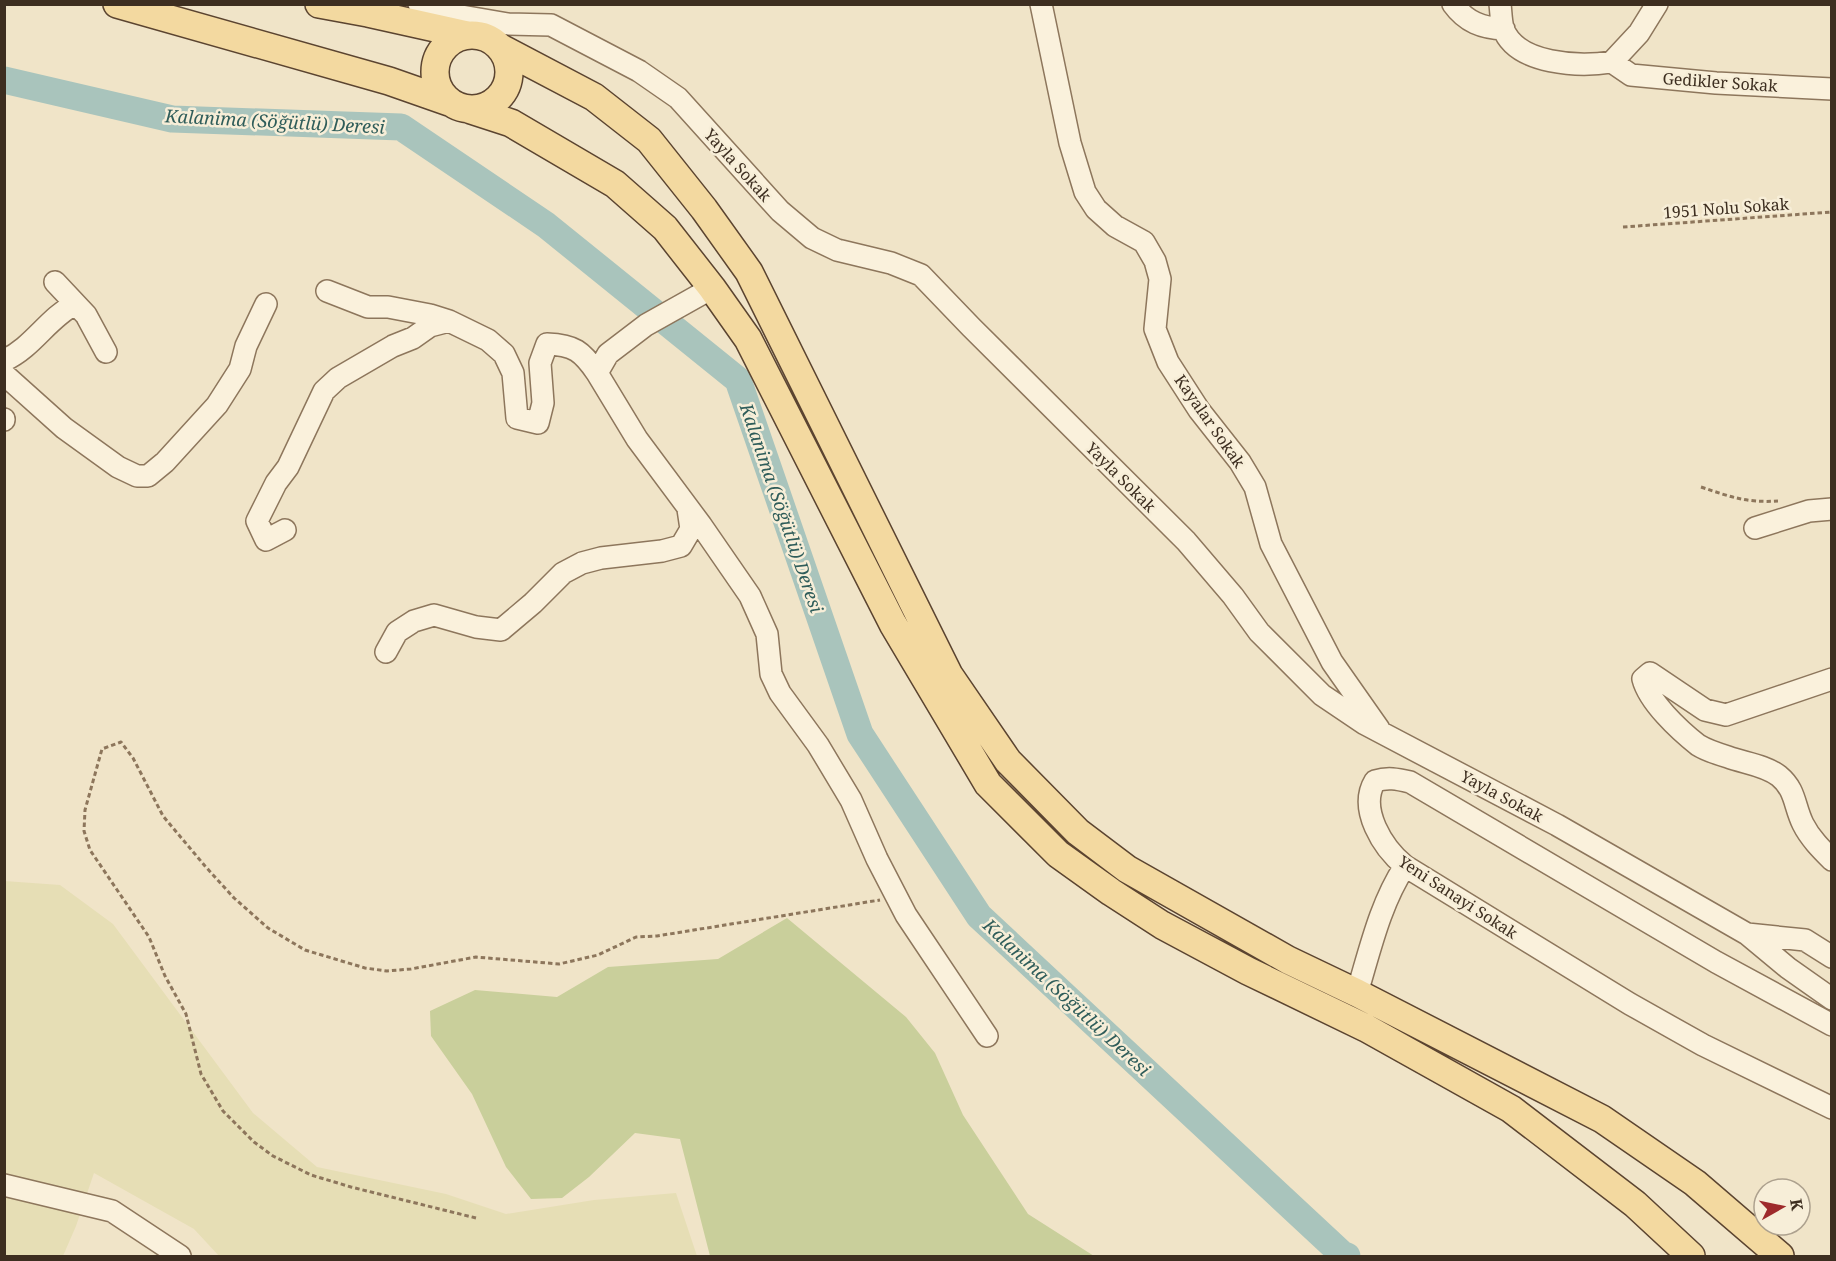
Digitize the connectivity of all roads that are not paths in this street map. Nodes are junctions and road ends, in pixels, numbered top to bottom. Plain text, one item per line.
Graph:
1 (117, 4) edge
2 (319, 4) edge
3 (419, 4) edge
4 (1041, 4) edge
5 (1453, 4) edge
6 (1500, 4) edge
7 (1657, 4) edge
8 (1504, 29) junction
9 (466, 35) junction
10 (501, 48) junction
11 (1612, 62) junction
12 (1832, 89) edge
13 (460, 106) junction
14 (55, 282) dead end
15 (712, 288) junction
16 (327, 291) dead end
17 (75, 304) junction
18 (266, 304) dead end
19 (450, 321) junction
20 (106, 352) dead end
21 (5, 369) edge
22 (597, 373) junction
23 (688, 509) junction
24 (1832, 509) edge
25 (1755, 528) dead end
26 (285, 530) dead end
27 (386, 652) dead end
28 (1830, 681) edge
29 (1383, 734) junction
30 (1832, 860) edge
31 (1405, 866) junction
32 (1747, 934) junction
33 (1832, 957) edge
34 (1357, 993) junction
35 (1832, 999) edge
36 (1832, 1025) edge
37 (987, 1036) dead end
38 (1832, 1108) edge
39 (4, 1185) edge
40 (180, 1257) edge
41 (1691, 1257) edge
42 (1780, 1257) edge

1 - 13 main road
2 - 9 main road
3 - 29 street, Yayla Sokak
4 - 29 street, Kayalar Sokak
5 - 8 street
6 - 8 street
7 - 11 street
8 - 11 street
9 - 10 main road
9 - 13 main road
10 - 13 main road
10 - 34 main road
11 - 12 street, Gedikler Sokak
13 - 15 main road
14 - 17 street
15 - 22 street
15 - 41 main road
16 - 19 street
17 - 20 street
17 - 21 street
18 - 21 street
19 - 22 street
19 - 26 street
22 - 23 street
23 - 27 street
23 - 37 street
24 - 25 street
28 - 30 street
29 - 32 street, Yayla Sokak
31 - 34 street
31 - 36 street, Yeni Sanayi Sokak
31 - 38 street, Yeni Sanayi Sokak
32 - 33 street, Yayla Sokak
32 - 35 street
34 - 42 main road
39 - 40 street

